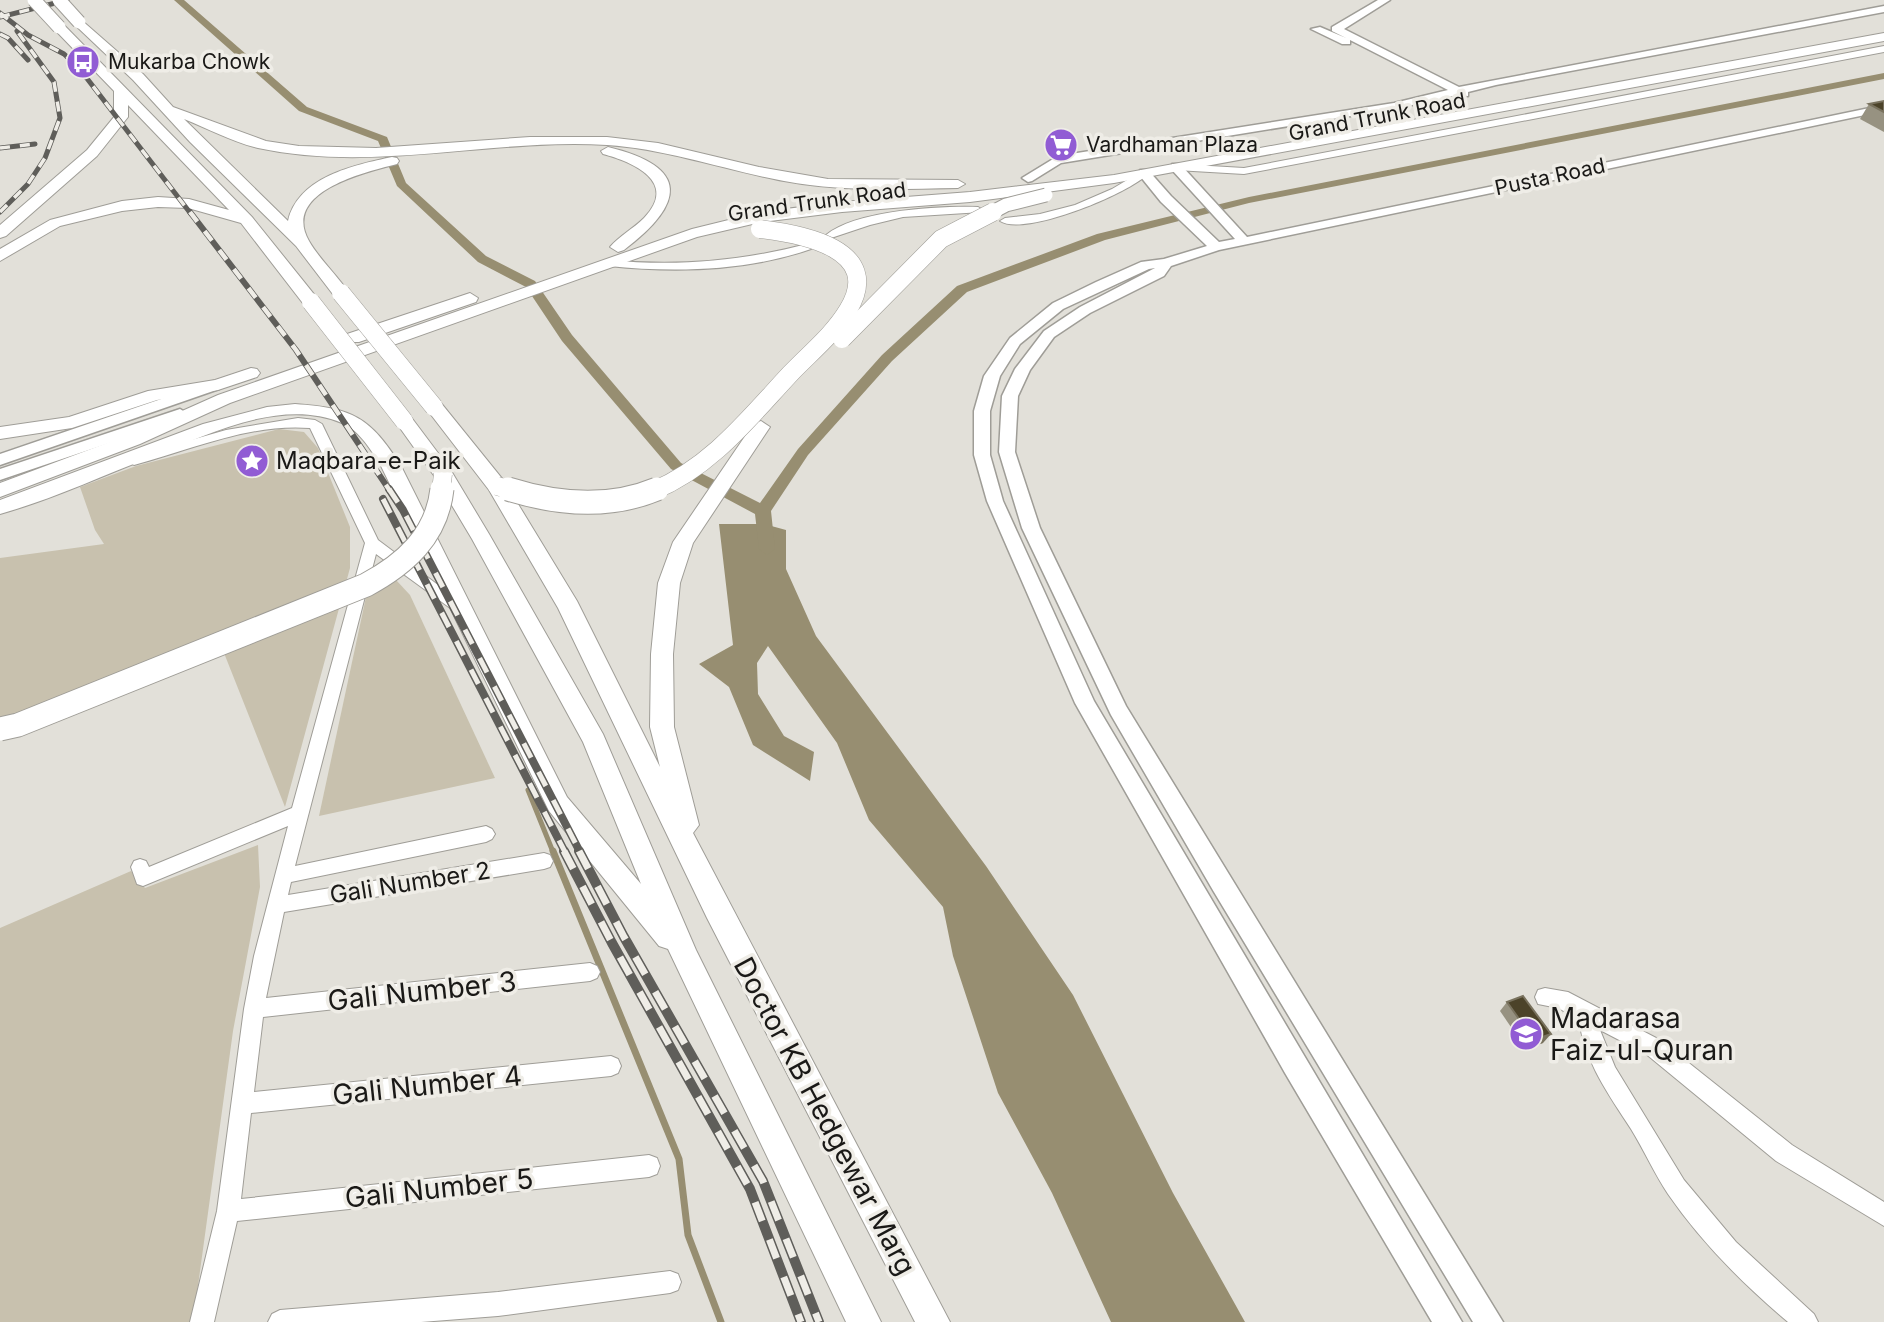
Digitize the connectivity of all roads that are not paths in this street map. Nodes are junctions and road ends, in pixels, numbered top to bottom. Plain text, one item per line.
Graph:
1 (34, 0) edge
2 (59, 0) edge
3 (1370, 0) edge
4 (1385, 0) edge
5 (1884, 9) edge
6 (1884, 24) edge
7 (1326, 29) junction
8 (1884, 37) edge
9 (1884, 49) edge
10 (1421, 76) junction
11 (1496, 82) junction
12 (121, 90) junction
13 (1459, 96) junction
14 (1394, 106) junction
15 (1884, 108) edge
16 (168, 110) junction
17 (195, 139) joint
18 (265, 146) joint
19 (484, 148) junction
20 (1175, 167) junction
21 (1144, 173) junction
22 (1028, 178) junction
23 (1095, 181) junction
24 (967, 184) junction
25 (978, 210) dead end
26 (247, 220) junction
27 (1006, 222) dead end
28 (707, 230) junction
29 (0, 233) edge
30 (831, 235) dead end
31 (1242, 239) junction
32 (302, 243) junction
33 (618, 247) junction
34 (807, 247) dead end
35 (1216, 247) junction
36 (0, 256) edge
37 (609, 263) junction
38 (1166, 264) junction
39 (586, 265) junction
40 (341, 293) joint
41 (221, 392) junction
42 (0, 433) edge
43 (0, 460) edge
44 (93, 472) junction
45 (443, 474) junction
46 (0, 475) edge
47 (497, 486) junction
48 (0, 490) edge
49 (0, 507) edge
50 (372, 543) junction
51 (464, 610) junction
52 (0, 729) edge
53 (300, 813) junction
54 (486, 834) dead end
55 (544, 861) dead end
56 (140, 867) dead end
57 (283, 876) junction
58 (275, 905) junction
59 (717, 910) junction
60 (685, 956) junction
61 (590, 972) dead end
62 (1545, 997) dead end
63 (254, 1009) junction
64 (1588, 1014) junction
65 (611, 1066) dead end
66 (243, 1104) junction
67 (649, 1166) dead end
68 (228, 1211) junction
69 (1884, 1215) edge
70 (670, 1282) dead end
71 (202, 1322) edge
72 (280, 1322) edge
73 (864, 1322) edge
74 (933, 1322) edge
75 (1448, 1322) edge
76 (1489, 1322) edge
77 (1806, 1322) edge

1 - 12 highway, bridge
2 - 16 highway, bridge
3 - 7 main road
4 - 7 main road
5 - 11 main road
6 - 13 highway, Grand Trunk Road
7 - 10 main road
8 - 20 highway, Grand Trunk Road
9 - 20 street
10 - 11 main road
10 - 13 main road
10 - 14 main road
11 - 13 main road
12 - 26 highway
12 - 29 highway
13 - 14 main road
13 - 22 highway, Grand Trunk Road
14 - 22 main road
15 - 31 main road, Pusta Road
16 - 17 highway
16 - 18 highway
17 - 32 highway
18 - 19 highway
19 - 24 highway
19 - 32 highway
19 - 33 highway
20 - 21 highway, Grand Trunk Road
20 - 31 main road
21 - 23 highway, Grand Trunk Road
21 - 27 street
21 - 35 main road
22 - 24 highway, Grand Trunk Road
23 - 28 highway, Grand Trunk Road
23 - 59 highway, bridge
24 - 33 highway, Grand Trunk Road
25 - 30 street
26 - 36 highway
26 - 45 highway, bridge
28 - 37 highway, Grand Trunk Road
28 - 47 highway, bridge
31 - 35 main road, Pusta Road
32 - 40 highway
33 - 39 highway, Grand Trunk Road
34 - 37 street
35 - 38 main road, Pusta Road
37 - 39 highway, Grand Trunk Road
38 - 75 main road
38 - 76 main road
39 - 41 highway
40 - 47 highway, bridge
41 - 42 highway
41 - 43 main road
41 - 46 main road
41 - 48 highway
44 - 49 highway
44 - 50 street
44 - 51 highway
45 - 52 highway, bridge
45 - 60 highway
47 - 59 highway
50 - 51 street
50 - 53 street
51 - 60 highway
53 - 56 street
53 - 57 street
54 - 57 street
55 - 58 street, Gali Number 2
57 - 58 street
58 - 63 street
59 - 74 highway, Doctor KB Hedgewar Marg
60 - 73 highway, Doctor KB Hedgewar Marg
61 - 63 street, Gali Number 3
62 - 64 street
63 - 66 street
64 - 69 street
64 - 77 street
65 - 66 street, Gali Number 4
66 - 68 street
67 - 68 street, Gali Number 5
68 - 71 street
70 - 72 street

